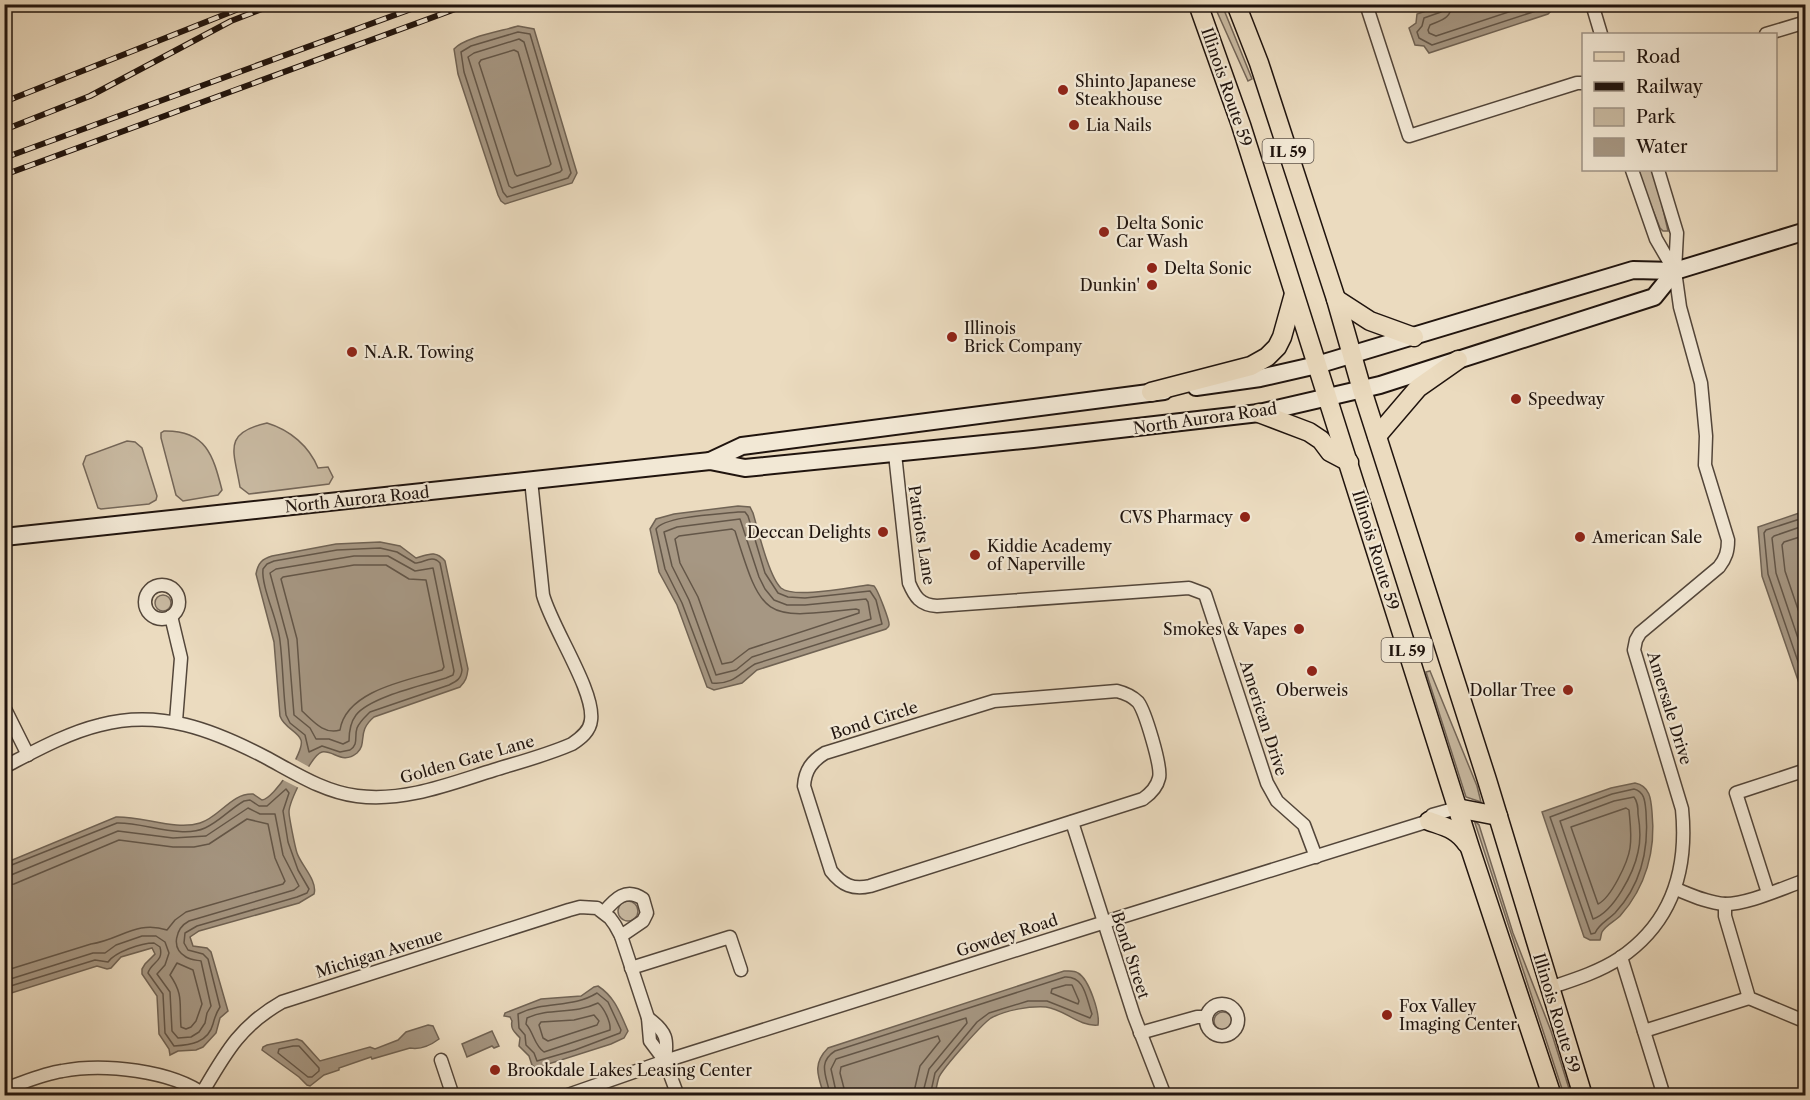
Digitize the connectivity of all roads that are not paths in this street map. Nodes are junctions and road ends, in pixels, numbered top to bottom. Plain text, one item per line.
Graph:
1 (1198, 4) edge
2 (1236, 4) edge
3 (1366, 4) edge
4 (1592, 4) edge
5 (1806, 22) edge
6 (1601, 33) edge
7 (1769, 33) edge
8 (1582, 82) edge
9 (1632, 171) edge
10 (1658, 171) edge
11 (1806, 231) edge
12 (1675, 271) junction
13 (1294, 294) junction
14 (1336, 299) junction
15 (1414, 337) junction
16 (1352, 356) junction
17 (1458, 360) junction
18 (1317, 365) junction
19 (1362, 390) junction
20 (1151, 392) junction
21 (1328, 399) junction
22 (1259, 413) junction
23 (1377, 436) junction
24 (895, 454) junction
25 (710, 461) junction
26 (1349, 462) junction
27 (531, 480) junction
28 (4, 537) edge
29 (1189, 588) joint
30 (171, 616) dead end
31 (4, 707) edge
32 (176, 722) junction
33 (28, 755) junction
34 (4, 767) edge
35 (1806, 770) edge
36 (1457, 808) junction
37 (1498, 816) junction
38 (1429, 821) junction
39 (1072, 822) junction
40 (1470, 848) junction
41 (1316, 857) junction
42 (1806, 880) edge
43 (1676, 889) junction
44 (1768, 893) junction
45 (1725, 904) junction
46 (604, 912) junction
47 (1104, 922) junction
48 (621, 936) junction
49 (1621, 957) junction
50 (631, 968) junction
51 (741, 970) dead end
52 (1549, 987) junction
53 (1749, 998) junction
54 (1205, 1017) dead end
55 (1804, 1021) edge
56 (1644, 1031) junction
57 (1140, 1033) junction
58 (441, 1060) dead end
59 (665, 1061) junction
60 (4, 1089) edge
61 (204, 1094) edge
62 (453, 1095) edge
63 (565, 1095) edge
64 (678, 1095) edge
65 (1165, 1095) edge
66 (1552, 1095) edge
67 (1583, 1095) edge
68 (1664, 1095) edge

1 - 13 main road, Illinois Route 59 / IL 59
2 - 14 main road, Illinois Route 59 / IL 59
3 - 8 street
4 - 6 street
5 - 7 street
9 - 12 street
10 - 12 street
11 - 12 main road, North Aurora Road
12 - 15 main road, North Aurora Road
12 - 17 main road, North Aurora Road
12 - 43 street, Amersale Drive
13 - 18 main road, Illinois Route 59 / IL 59
13 - 20 main road
14 - 15 main road
14 - 16 main road, Illinois Route 59 / IL 59
15 - 16 main road, North Aurora Road
16 - 18 main road, North Aurora Road
16 - 19 main road, Illinois Route 59 / IL 59
17 - 19 main road, North Aurora Road
17 - 23 main road
18 - 20 main road, North Aurora Road
18 - 21 main road, Illinois Route 59 / IL 59
19 - 21 main road, North Aurora Road
19 - 23 main road, Illinois Route 59 / IL 59
20 - 25 main road, North Aurora Road
21 - 22 main road, North Aurora Road
21 - 26 main road, Illinois Route 59 / IL 59
22 - 24 main road, North Aurora Road
22 - 26 main road
23 - 37 main road, Illinois Route 59 / IL 59
24 - 25 main road, North Aurora Road
24 - 29 street, Patriots Lane
25 - 27 main road, North Aurora Road
26 - 36 main road, Illinois Route 59 / IL 59
27 - 28 main road, North Aurora Road
27 - 32 street, Golden Gate Lane
29 - 41 street, American Drive
30 - 32 street
31 - 33 street
32 - 33 street, Golden Gate Lane
33 - 34 street, Golden Gate Lane
35 - 44 street
36 - 37 main road
36 - 38 street, Gowdey Road
36 - 40 main road, Illinois Route 59 / IL 59
37 - 52 main road, Illinois Route 59 / IL 59
38 - 40 main road
38 - 41 street, Gowdey Road
39 - 39 street, Bond Circle
39 - 47 street, Bond Street
40 - 66 main road, Illinois Route 59 / IL 59
41 - 47 street, Gowdey Road
42 - 44 street
43 - 45 street
43 - 49 street, Amersale Drive
44 - 45 street
45 - 53 street
46 - 48 street
46 - 48 street
46 - 61 street, Michigan Avenue
47 - 57 street, Bond Street
47 - 59 street, Gowdey Road
48 - 50 street
49 - 52 street, Amersale Drive
49 - 56 street
50 - 51 street
50 - 59 street
52 - 67 main road, Illinois Route 59 / IL 59
53 - 55 street
53 - 56 street
54 - 57 street
56 - 68 street
57 - 65 street, Bond Street
58 - 62 street
59 - 63 street, Gowdey Road
59 - 64 street
60 - 61 street

